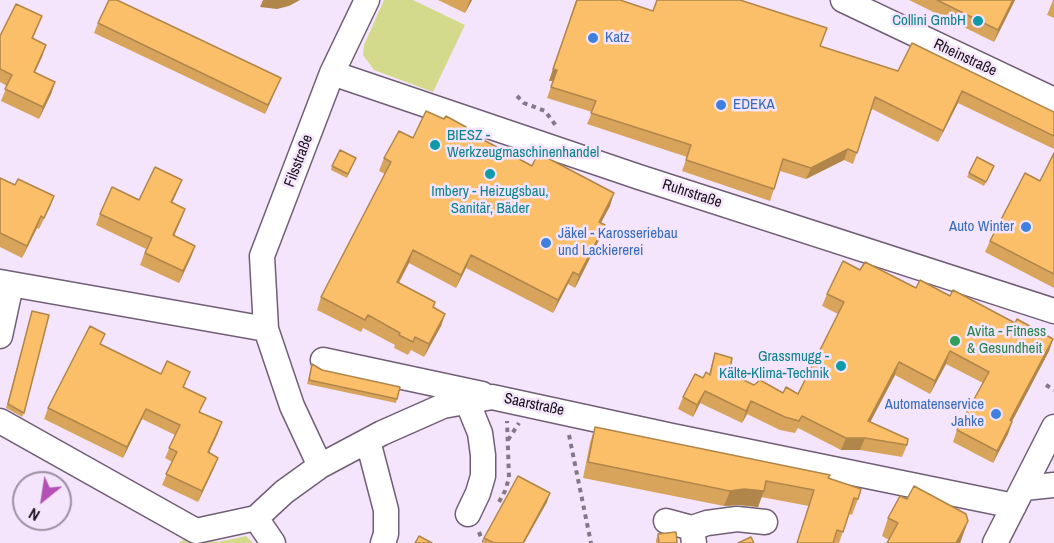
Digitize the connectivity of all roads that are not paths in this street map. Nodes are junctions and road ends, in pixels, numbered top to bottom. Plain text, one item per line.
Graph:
1 (367, 0) edge
2 (843, 0) edge
3 (332, 73) junction
4 (1054, 100) edge
5 (5, 283) edge
6 (1054, 311) edge
7 (266, 329) junction
8 (0, 336) edge
9 (323, 360) dead end
10 (492, 397) junction
11 (467, 401) junction
12 (0, 421) edge
13 (1054, 427) edge
14 (368, 441) junction
15 (320, 466) junction
16 (1054, 485) edge
17 (1019, 497) junction
18 (468, 514) dead end
19 (256, 518) junction
20 (666, 521) dead end
21 (765, 522) dead end
22 (693, 536) edge
23 (273, 543) edge
24 (383, 543) edge
25 (995, 543) edge

1 - 3 street, Filsstraße
2 - 4 street, Rheinstraße
3 - 6 street, Ruhrstraße
3 - 7 street, Filsstraße
5 - 7 street
5 - 8 street
7 - 15 street, Filsstraße
9 - 10 street
10 - 11 street, Saarstraße
10 - 17 street, Saarstraße
11 - 14 street, Saarstraße
11 - 18 street
12 - 19 street
13 - 17 street
14 - 15 street, Saarstraße
14 - 24 street
15 - 19 street, Saarstraße
16 - 17 street, Saarstraße
17 - 25 street
19 - 23 street
20 - 22 street
21 - 22 street

